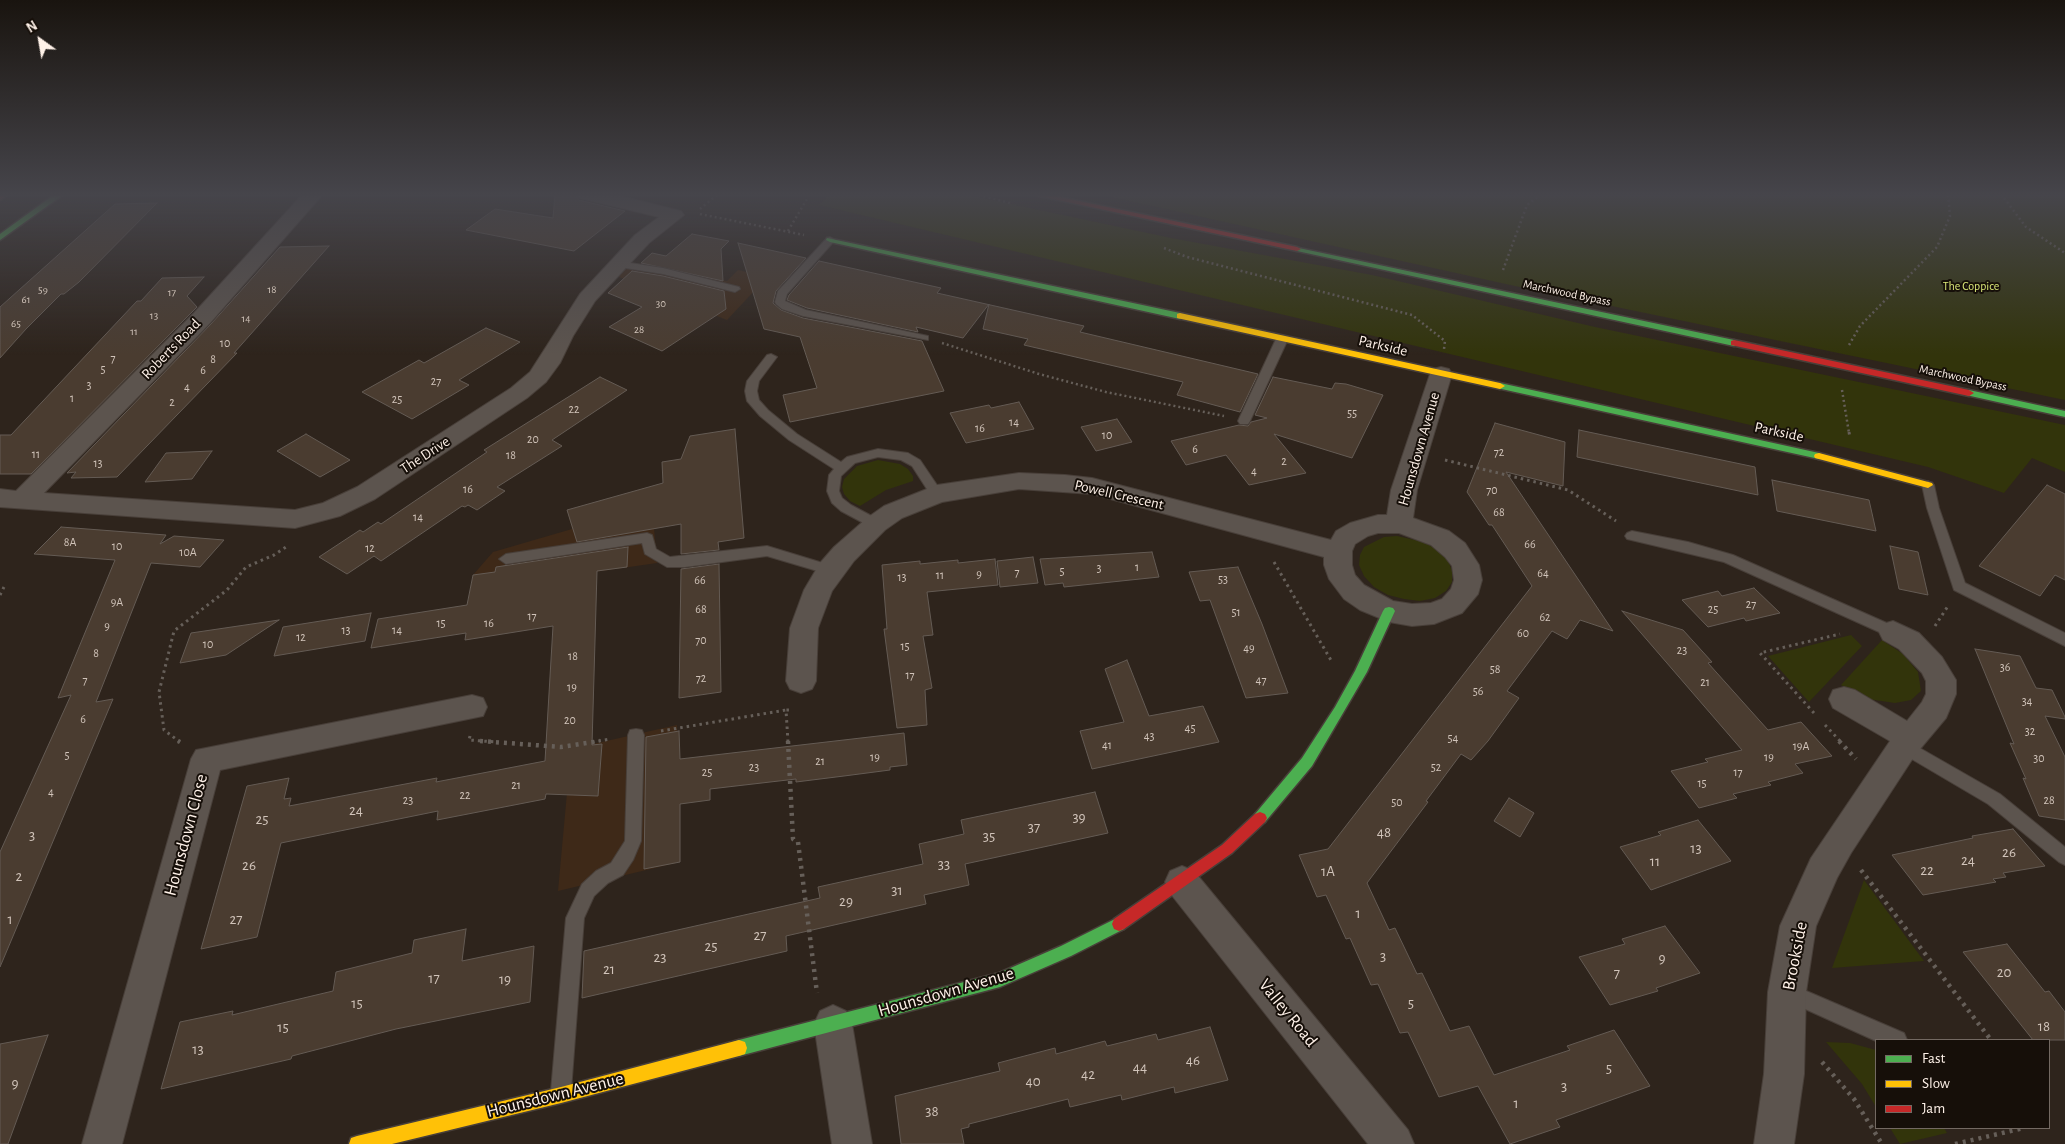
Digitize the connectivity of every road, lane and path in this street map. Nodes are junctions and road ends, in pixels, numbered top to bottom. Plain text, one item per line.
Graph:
1 (266, 247) edge
2 (633, 247) edge
3 (823, 247) edge
4 (864, 247) edge
5 (1163, 247) edge
6 (1291, 247) edge
7 (1512, 247) edge
8 (1937, 247) edge
9 (616, 264) junction
10 (735, 289) dead end
11 (1497, 292) junction
12 (924, 338) joint
13 (1282, 339) junction
14 (771, 357) dead end
15 (1838, 366) junction
16 (1441, 374) junction
17 (2065, 414) edge
18 (1244, 421) joint
19 (1418, 451) junction
20 (1855, 465) junction
21 (841, 468) junction
22 (1928, 485) joint
23 (937, 494) junction
24 (12, 499) edge
25 (331, 510) junction
26 (876, 524) junction
27 (1399, 524) junction
28 (1255, 529) junction
29 (1632, 536) joint
30 (1338, 551) junction
31 (506, 559) dead end
32 (831, 570) junction
33 (4, 587) dead end
34 (1961, 587) junction
35 (0, 595) edge
36 (1389, 611) junction
37 (2065, 640) edge
38 (1906, 641) junction
39 (801, 681) joint
40 (1350, 693) junction
41 (1844, 699) dead end
42 (472, 706) joint
43 (786, 710) junction
44 (636, 735) junction
45 (1907, 742) junction
46 (207, 759) junction
47 (1839, 842) junction
48 (2065, 857) edge
49 (1182, 882) junction
50 (1787, 992) junction
51 (827, 1025) junction
52 (1895, 1039) edge
53 (1990, 1039) edge
54 (1816, 1054) dead end
55 (561, 1095) junction
56 (2020, 1129) edge
57 (435, 1134) edge
58 (102, 1144) edge
59 (357, 1144) edge
60 (852, 1144) edge
61 (1394, 1144) edge
62 (1774, 1144) edge
63 (1882, 1144) edge
64 (1955, 1144) edge

1 - 24 street, Roberts Road
2 - 9 street, The Drive
3 - 12 lane
4 - 13 street, Parkside
5 - 16 path
6 - 11 street, Marchwood Bypass
7 - 11 path
8 - 15 path
9 - 10 lane
9 - 25 street, The Drive
11 - 15 street, Marchwood Bypass
12 - 18 path
13 - 16 street, Parkside
13 - 18 lane
14 - 21 lane
15 - 17 street, Marchwood Bypass
15 - 20 path
16 - 19 street, Hounsdown Avenue
16 - 20 street, Parkside
19 - 27 street, Hounsdown Avenue
19 - 29 path
20 - 22 street, Parkside
21 - 23 lane
21 - 26 lane
22 - 34 lane
23 - 26 street, Powell Crescent
23 - 28 street, Powell Crescent
24 - 25 street, The Drive
25 - 46 path
26 - 32 street, Powell Crescent
27 - 30 street, Hounsdown Avenue
27 - 36 street, Hounsdown Avenue
28 - 30 street, Powell Crescent
28 - 40 path
29 - 38 lane
30 - 36 street, Hounsdown Avenue
31 - 32 lane
32 - 39 street, Powell Crescent
33 - 35 path
34 - 37 lane
34 - 38 path
36 - 40 street, Hounsdown Avenue
38 - 45 street, Brookside
39 - 43 path
40 - 49 street, Hounsdown Avenue
41 - 45 street
42 - 44 path
42 - 46 street, Hounsdown Close
43 - 44 path
43 - 51 path
44 - 55 lane
45 - 47 street, Brookside
45 - 48 lane
46 - 58 street, Hounsdown Close
47 - 50 street, Brookside
47 - 53 path
49 - 51 street, Hounsdown Avenue
49 - 61 street, Valley Road
50 - 52 lane
50 - 62 street, Brookside
51 - 55 street, Hounsdown Avenue
51 - 60 street
54 - 63 path
55 - 57 street, Hounsdown Avenue
56 - 64 path
57 - 59 street, Hounsdown Avenue

